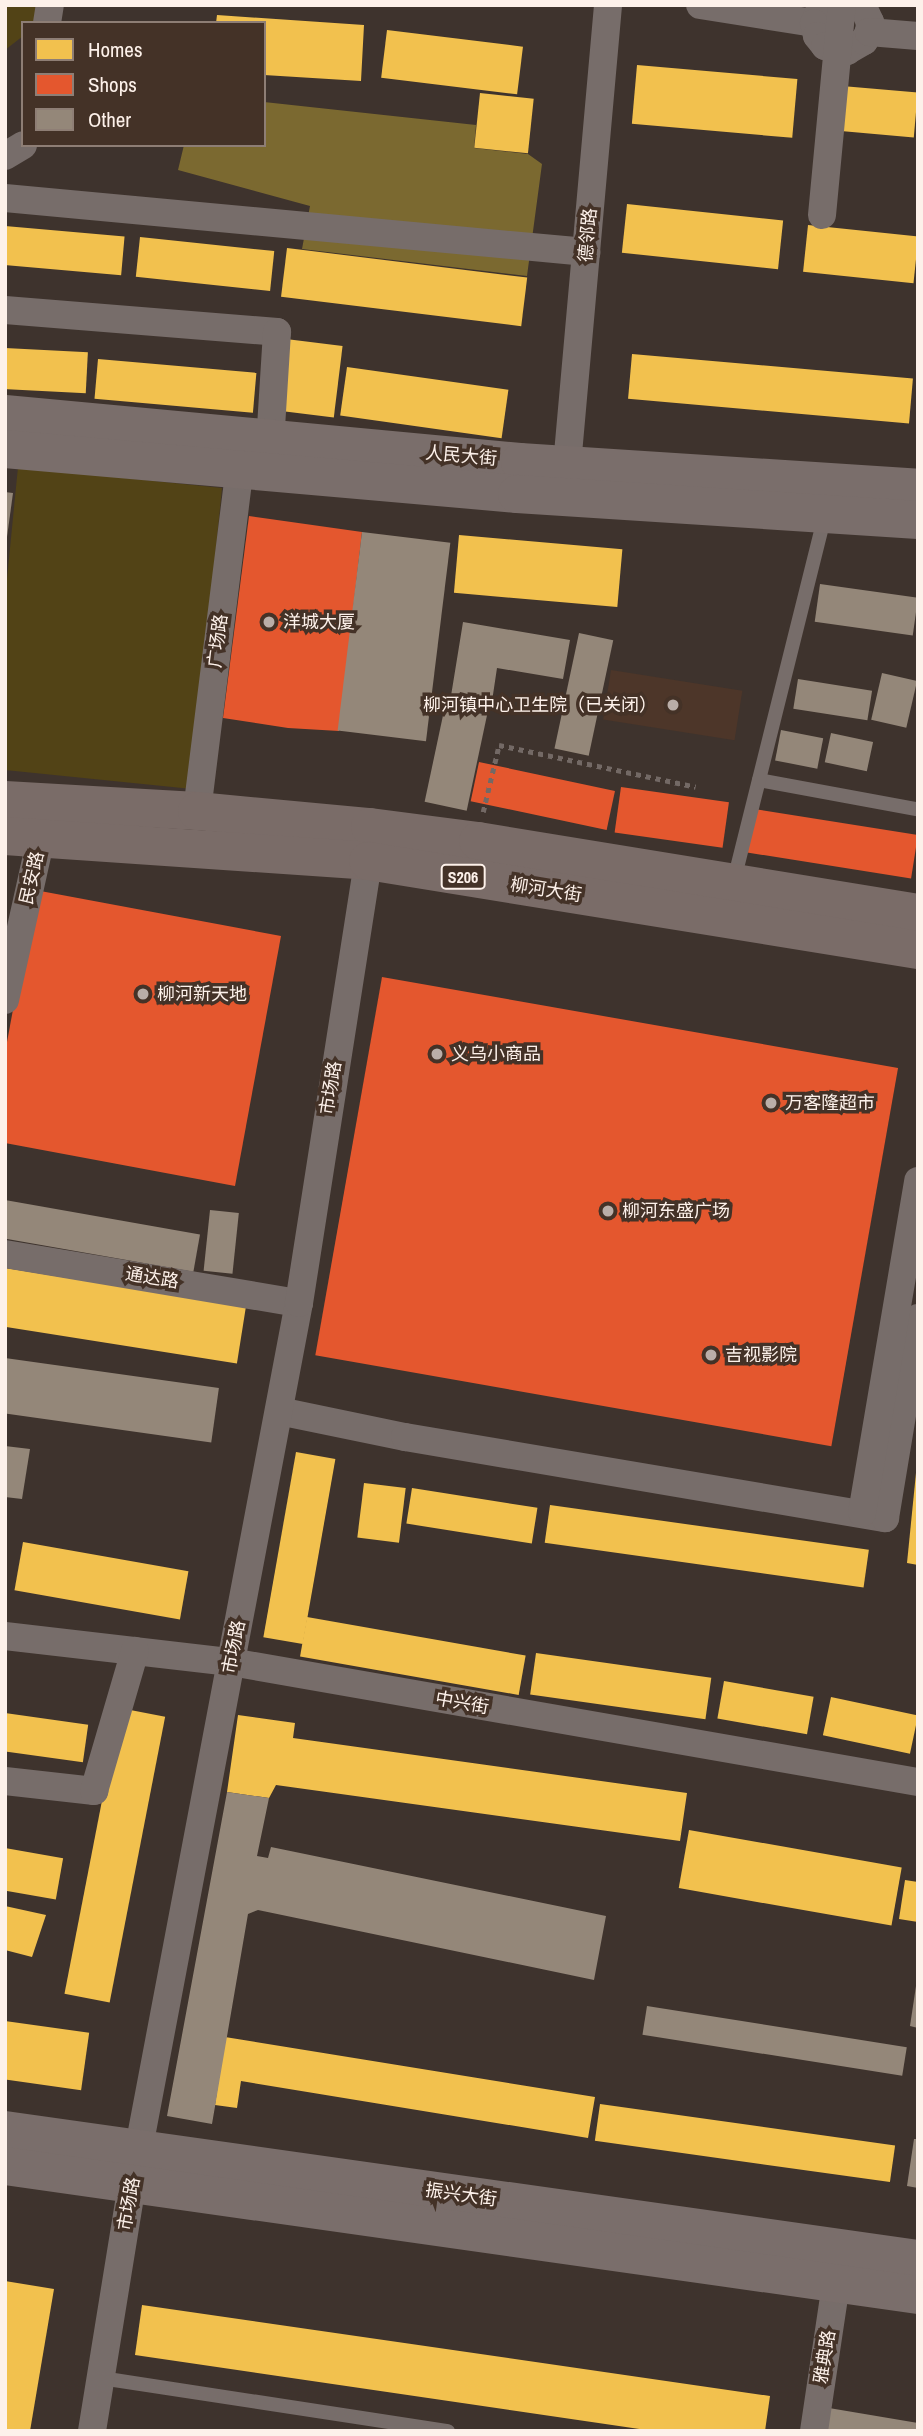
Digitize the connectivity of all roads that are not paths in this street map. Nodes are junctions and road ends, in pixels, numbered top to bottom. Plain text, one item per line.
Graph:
1 (608, 5) edge
2 (700, 5) edge
3 (842, 5) edge
4 (818, 14) edge
5 (866, 18) edge
6 (918, 36) edge
7 (837, 51) junction
8 (21, 146) edge
9 (5, 156) edge
10 (5, 198) edge
11 (822, 215) dead end
12 (586, 252) junction
13 (5, 310) edge
14 (5, 414) edge
15 (5, 449) edge
16 (259, 461) junction
17 (567, 465) junction
18 (918, 488) edge
19 (825, 515) junction
20 (918, 520) edge
21 (759, 780) junction
22 (5, 800) edge
23 (916, 809) dead end
24 (197, 811) junction
25 (23, 837) edge
26 (368, 861) junction
27 (734, 881) junction
28 (918, 913) edge
29 (918, 950) edge
30 (5, 1000) edge
31 (918, 1181) edge
32 (5, 1254) edge
33 (299, 1303) junction
34 (918, 1318) edge
35 (279, 1410) junction
36 (874, 1516) junction
37 (5, 1636) edge
38 (135, 1651) junction
39 (231, 1662) junction
40 (5, 1781) edge
41 (918, 1782) edge
42 (5, 2130) edge
43 (5, 2166) edge
44 (136, 2167) junction
45 (918, 2259) edge
46 (836, 2284) junction
47 (918, 2295) edge
48 (101, 2378) junction
49 (92, 2431) edge
50 (448, 2431) edge
51 (814, 2431) edge

1 - 12 street, 德邻路
2 - 4 street
3 - 7 street
4 - 7 street
5 - 6 street
5 - 7 street
7 - 11 street
8 - 9 street
10 - 12 street
12 - 17 street, 德邻路
13 - 16 street, 广场路
14 - 16 street, 人民大街
15 - 16 street, 人民大街
16 - 17 street, 人民大街
16 - 19 street, 人民大街
16 - 24 street, 广场路
17 - 18 street, 人民大街
19 - 20 street, 人民大街
19 - 21 lane
21 - 23 lane
21 - 27 lane
22 - 24 main road, S206
24 - 27 main road, S206
25 - 26 main road, 柳河大街 / S206
25 - 30 street, 民安路
26 - 29 main road, 柳河大街 / S206
26 - 33 street, 市场路
27 - 28 main road, S206
31 - 36 street
32 - 33 street, 通达路
33 - 35 street, 市场路
34 - 36 street
35 - 36 street
35 - 39 street, 市场路
37 - 38 street, 中兴街
38 - 39 street, 中兴街
38 - 40 street
39 - 41 street, 中兴街
39 - 44 street, 市场路
42 - 44 street, 振兴大街
43 - 44 street, 振兴大街
44 - 45 street, 振兴大街
44 - 46 street, 振兴大街
44 - 48 street, 市场路
46 - 47 street, 振兴大街
46 - 51 street, 雅典路
48 - 49 street, 市场路
48 - 50 lane

